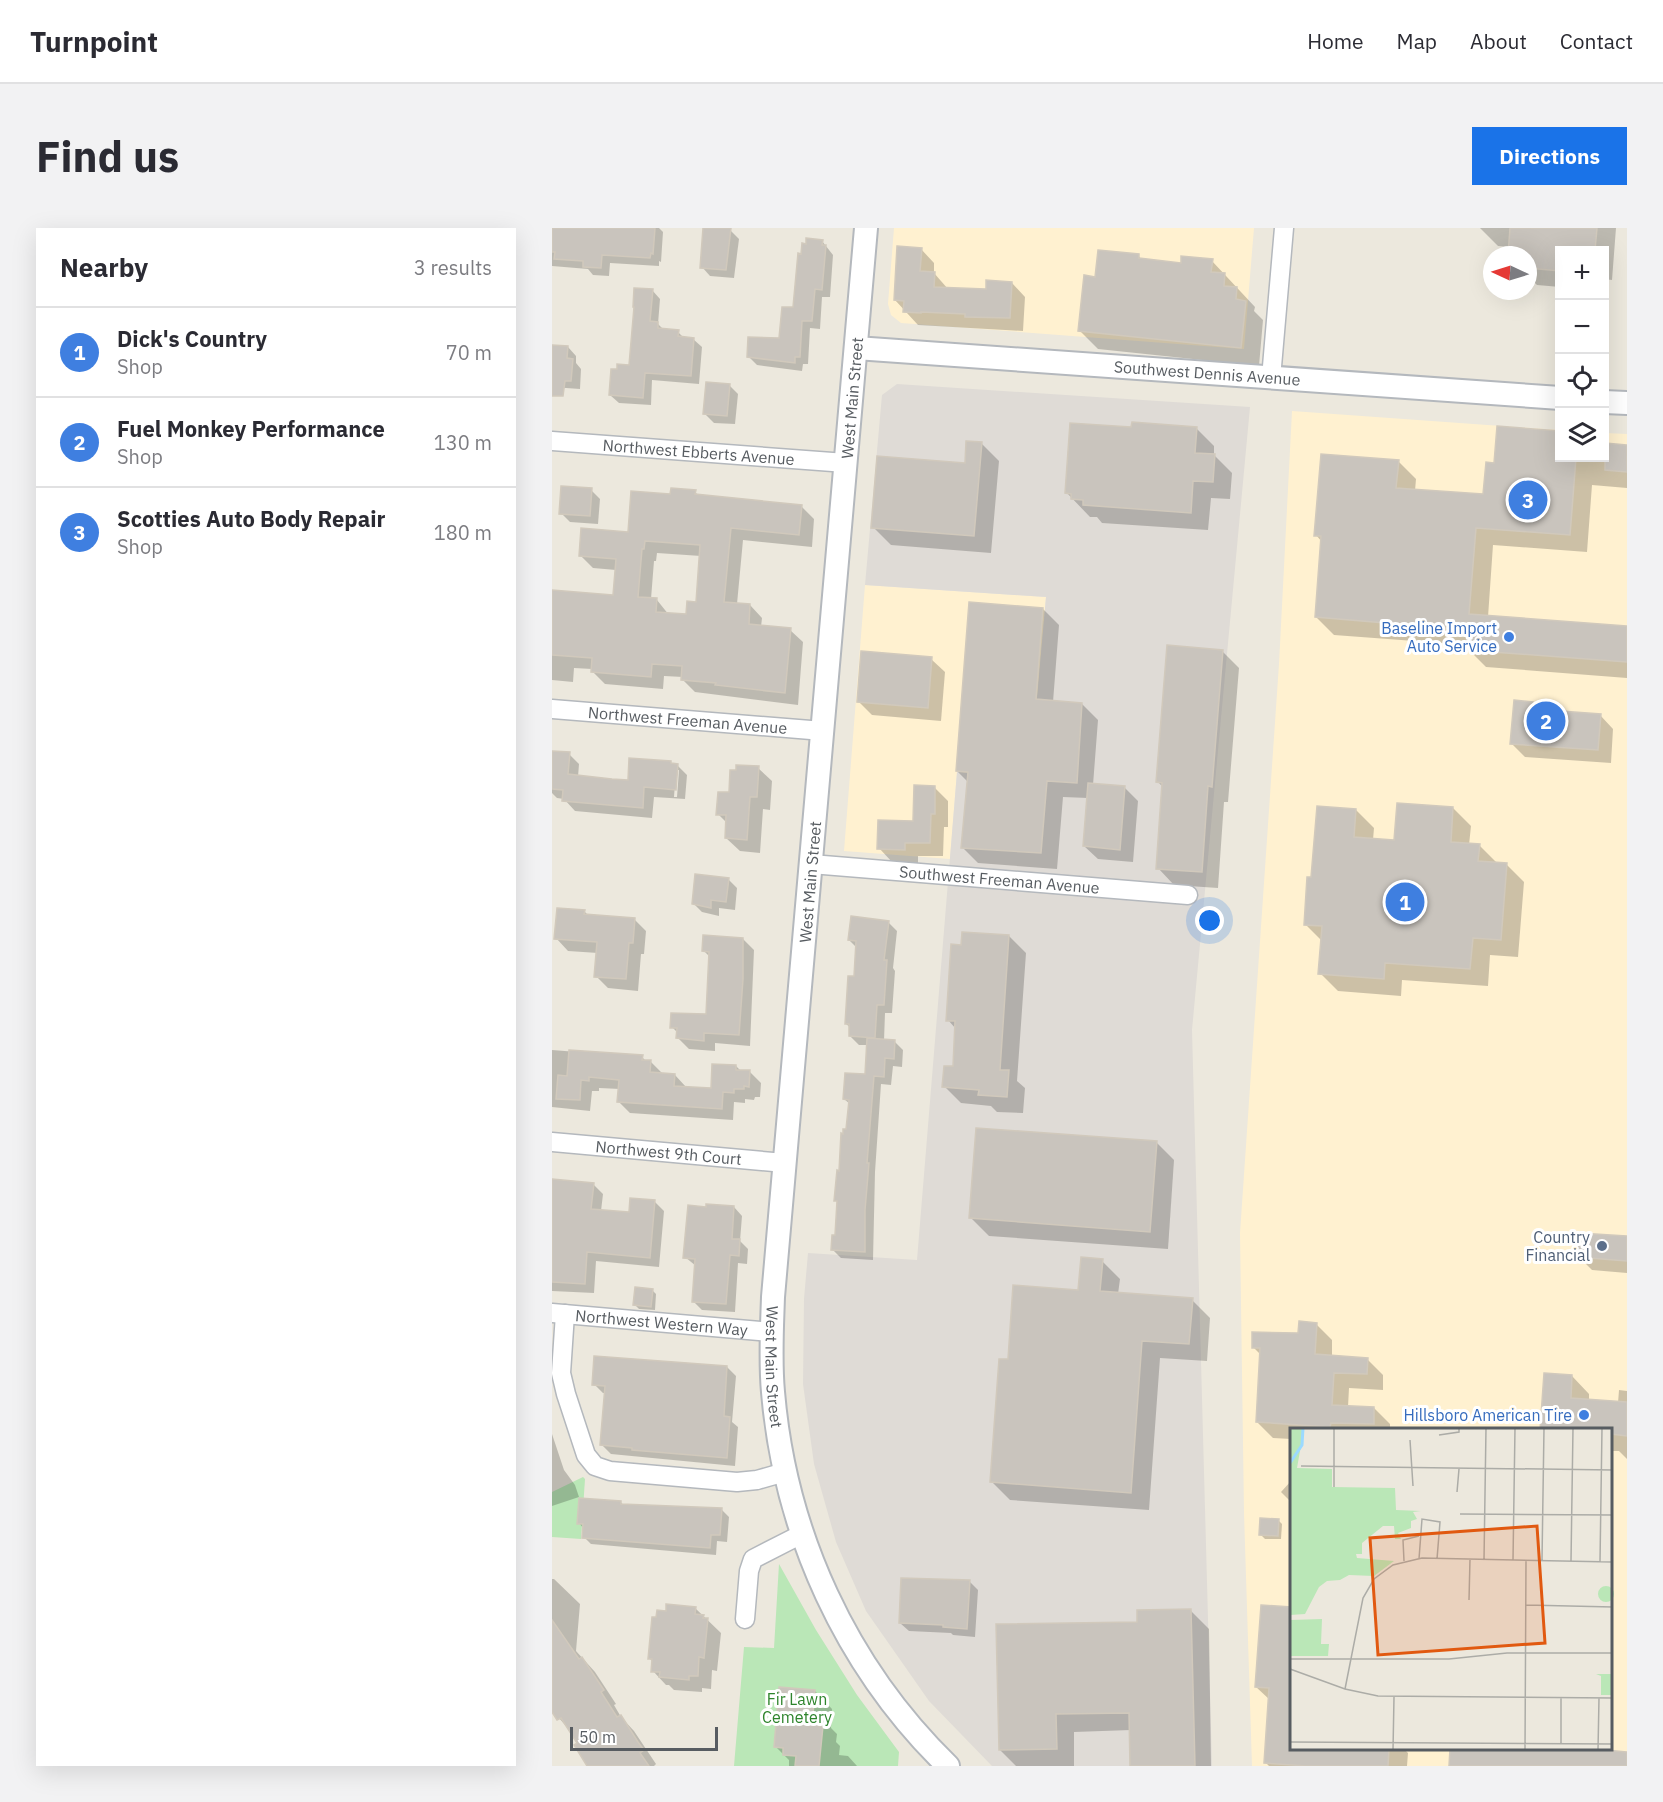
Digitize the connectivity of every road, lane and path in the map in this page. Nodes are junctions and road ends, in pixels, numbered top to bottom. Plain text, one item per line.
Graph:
1 (866, 228) edge
2 (1284, 228) edge
3 (856, 348) junction
4 (1271, 378) junction
5 (1555, 398) edge
6 (1609, 402) edge
7 (1627, 403) edge
8 (552, 441) edge
9 (846, 463) junction
10 (552, 709) edge
11 (823, 731) junction
12 (812, 864) junction
13 (1188, 895) dead end
14 (552, 1142) edge
15 (785, 1163) junction
16 (558, 1314) edge
17 (771, 1332) junction
18 (785, 1472) junction
19 (802, 1534) junction
20 (745, 1618) dead end
21 (948, 1766) edge

1 - 3 street, West Main Street
2 - 4 street
3 - 4 street, Southwest Dennis Avenue
3 - 9 street, West Main Street
4 - 5 street, Southwest Dennis Avenue
6 - 7 street
8 - 9 street, Northwest Ebberts Avenue
9 - 11 street, West Main Street
10 - 11 street, Northwest Freeman Avenue
11 - 12 street, West Main Street
12 - 13 street, Southwest Freeman Avenue
12 - 15 street, West Main Street
14 - 15 street, Northwest 9th Court
15 - 17 street, West Main Street
16 - 17 street, Northwest Western Way
16 - 18 street
17 - 18 street, West Main Street
18 - 19 street, West Main Street
19 - 20 street
19 - 21 street, West Main Street

